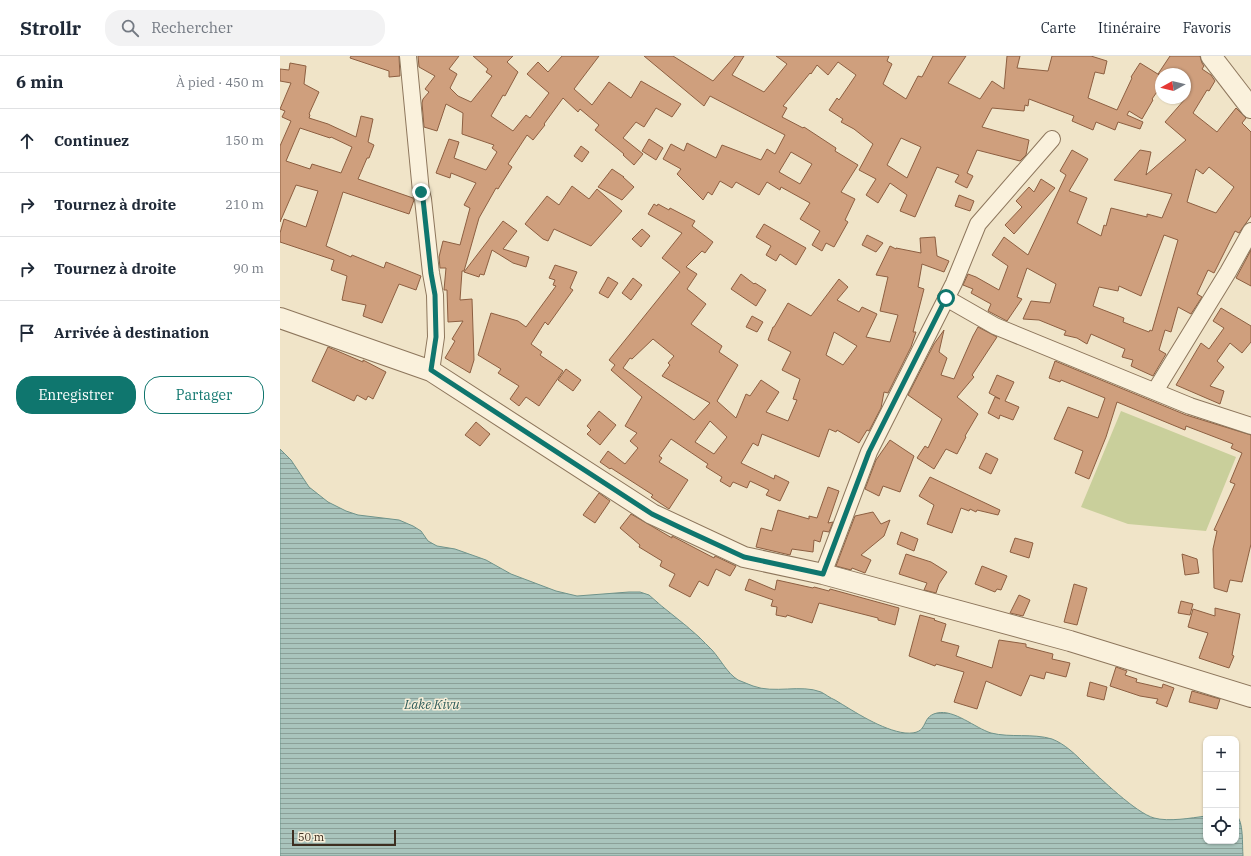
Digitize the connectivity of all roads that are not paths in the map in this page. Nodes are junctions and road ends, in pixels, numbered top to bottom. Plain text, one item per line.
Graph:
1 (408, 56) edge
2 (1211, 56) edge
3 (1251, 108) edge
4 (1052, 139) dead end
5 (1251, 231) edge
6 (946, 298) junction
7 (280, 318) edge
8 (431, 370) junction
9 (1155, 391) junction
10 (1251, 426) edge
11 (823, 574) junction
12 (1251, 697) edge

1 - 8 street
2 - 3 street
4 - 6 street
5 - 9 street
6 - 9 street
6 - 11 street
7 - 8 street
8 - 11 street
9 - 10 street
11 - 12 street

